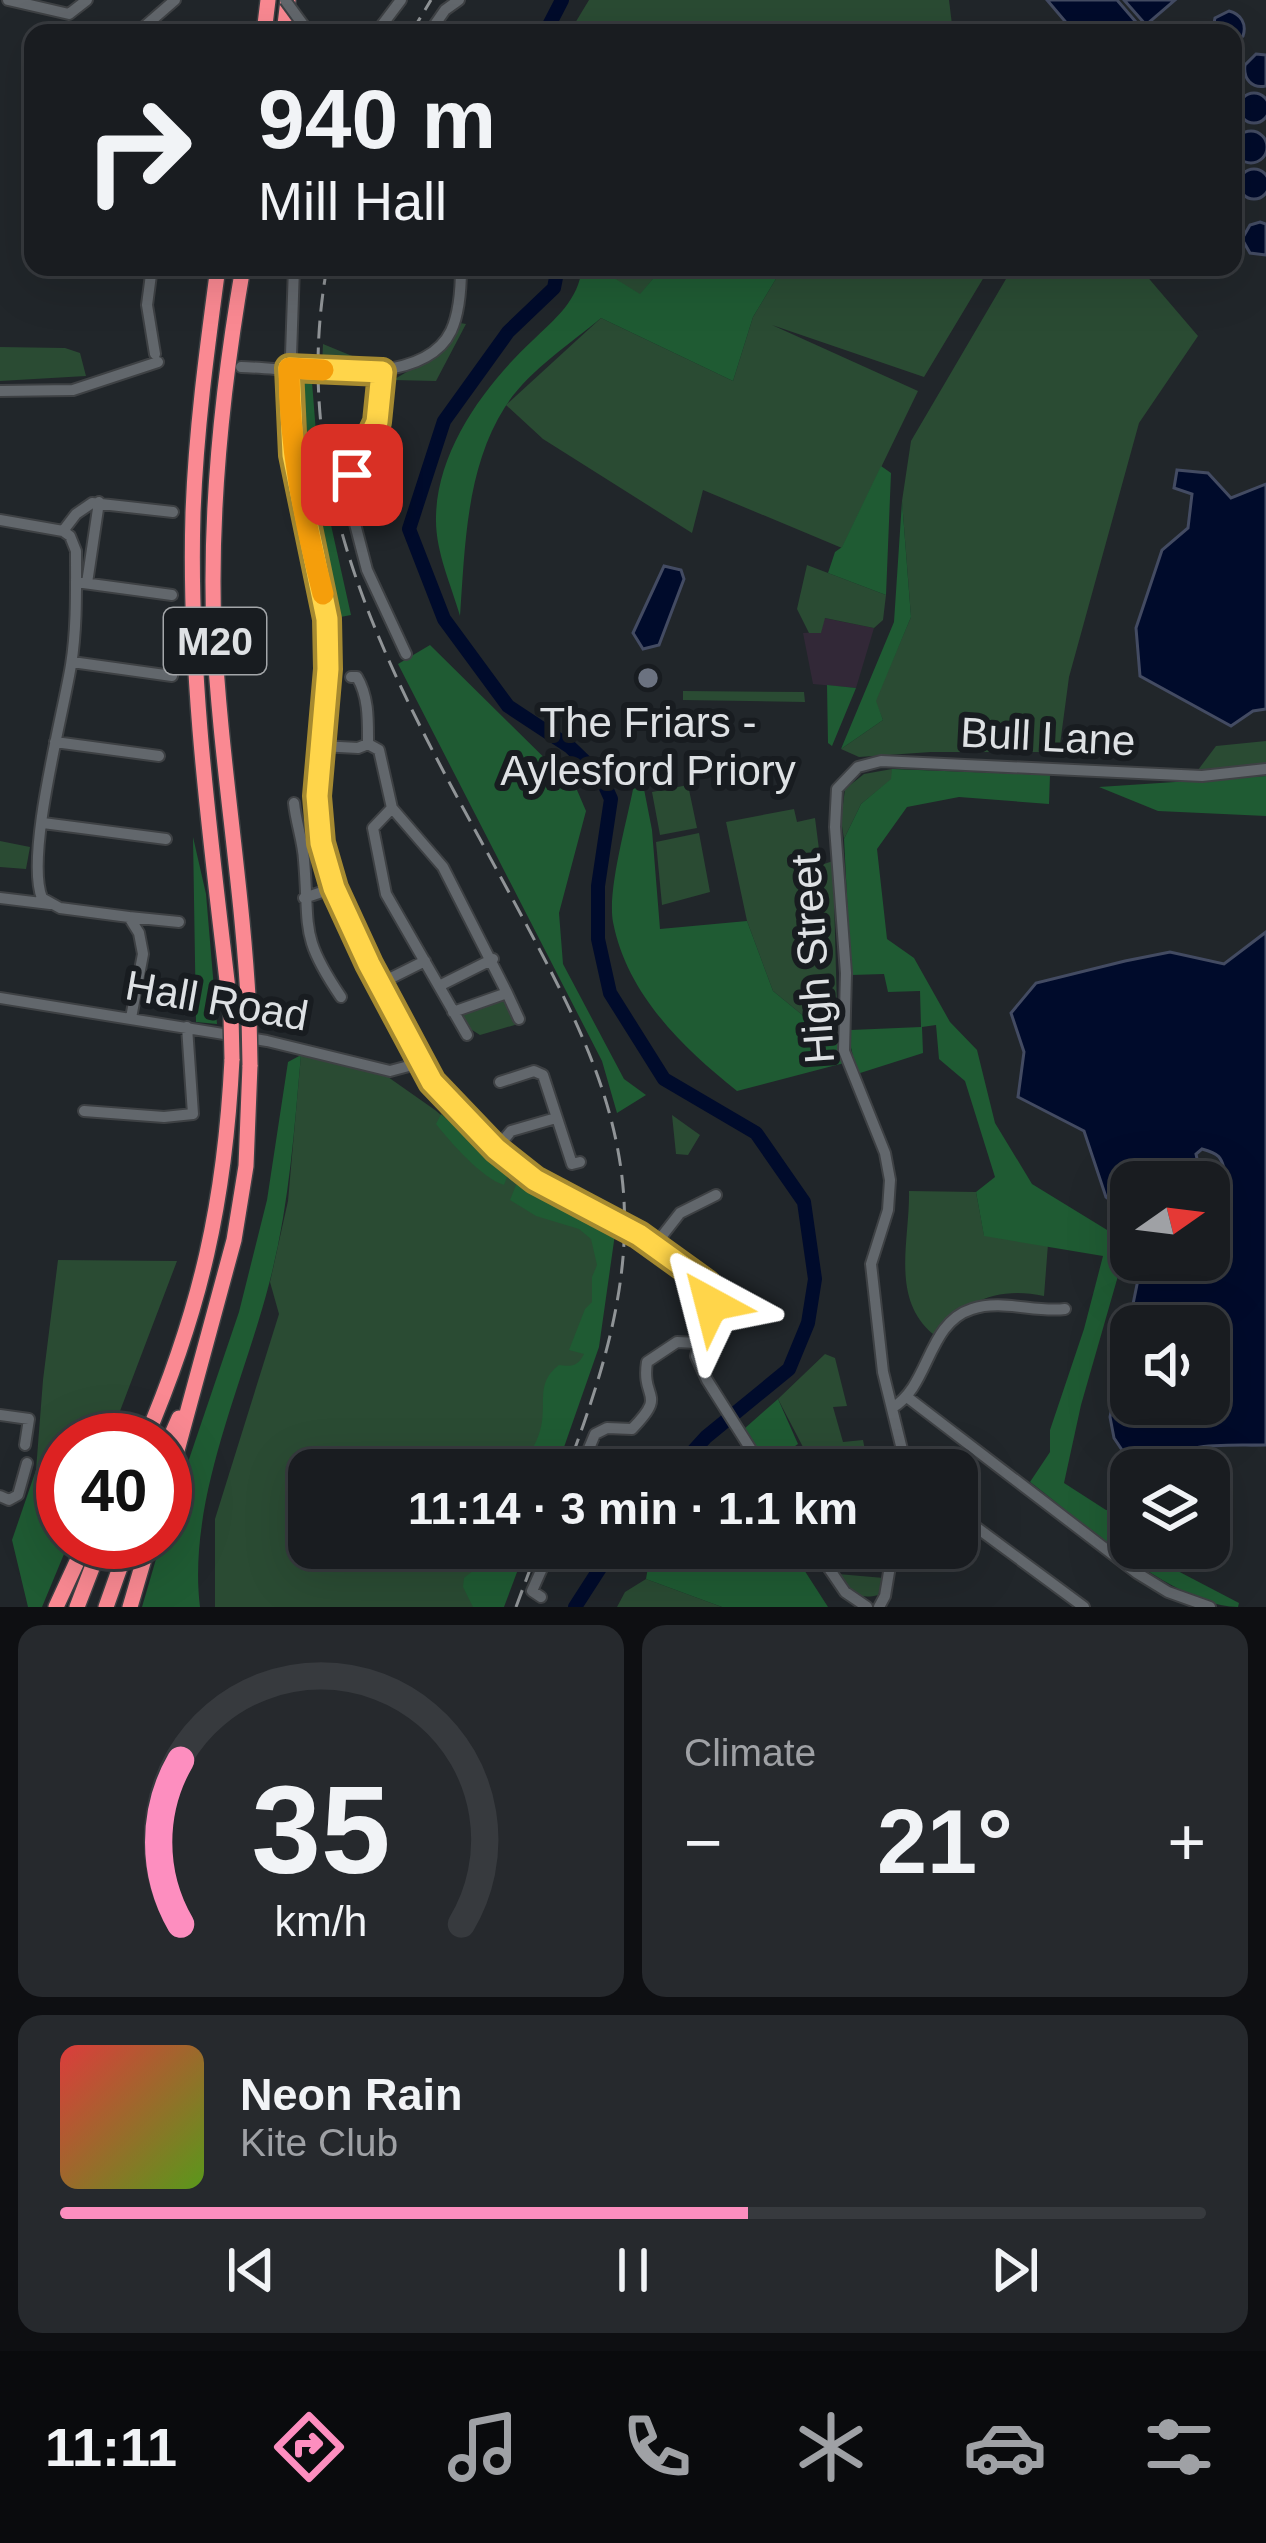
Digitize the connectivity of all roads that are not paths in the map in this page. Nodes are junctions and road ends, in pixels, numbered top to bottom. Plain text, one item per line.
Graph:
1 (8, 0) edge
2 (87, 0) edge
3 (175, 0) edge
4 (401, 0) edge
5 (459, 0) edge
6 (147, 24) edge
7 (383, 24) edge
8 (435, 24) edge
9 (151, 276) edge
10 (217, 276) edge
11 (242, 276) edge
12 (294, 276) edge
13 (460, 276) edge
14 (241, 368) dead end
15 (289, 368) junction
16 (382, 372) junction
17 (0, 392) edge
18 (99, 502) junction
19 (173, 512) dead end
20 (1, 524) edge
21 (63, 530) junction
22 (81, 582) junction
23 (172, 595) dead end
24 (406, 654) dead end
25 (71, 662) junction
26 (172, 676) dead end
27 (351, 677) dead end
28 (55, 742) junction
29 (368, 744) junction
30 (321, 746) junction
31 (159, 756) dead end
32 (1266, 769) edge
33 (837, 789) joint
34 (294, 803) dead end
35 (392, 808) junction
36 (43, 823) junction
37 (166, 839) dead end
38 (37, 882) junction
39 (334, 888) junction
40 (0, 898) edge
41 (304, 898) junction
42 (27, 901) junction
43 (54, 904) junction
44 (129, 917) junction
45 (179, 922) dead end
46 (493, 959) junction
47 (425, 961) junction
48 (379, 984) junction
49 (441, 985) junction
50 (507, 993) junction
51 (341, 997) dead end
52 (0, 998) edge
53 (453, 1012) junction
54 (240, 1015) junction
55 (131, 1018) junction
56 (520, 1018) dead end
57 (187, 1027) junction
58 (467, 1034) dead end
59 (420, 1063) junction
60 (500, 1082) dead end
61 (84, 1111) dead end
62 (556, 1118) junction
63 (496, 1149) junction
64 (580, 1162) dead end
65 (716, 1195) dead end
66 (655, 1245) junction
67 (713, 1292) junction
68 (758, 1305) dead end
69 (1065, 1309) dead end
70 (697, 1342) junction
71 (178, 1351) junction
72 (196, 1376) junction
73 (907, 1397) junction
74 (892, 1408) junction
75 (147, 1413) edge
76 (155, 1413) edge
77 (180, 1413) edge
78 (188, 1413) edge
79 (0, 1414) edge
80 (25, 1445) dead end
81 (589, 1449) edge
82 (750, 1449) edge
83 (902, 1449) edge
84 (27, 1463) dead end
85 (0, 1496) edge
86 (978, 1533) edge
87 (74, 1569) edge
88 (92, 1569) edge
89 (119, 1569) edge
90 (141, 1569) edge
91 (546, 1569) edge
92 (829, 1569) edge
93 (889, 1569) edge
94 (541, 1597) dead end
95 (56, 1607) edge
96 (77, 1607) edge
97 (106, 1607) edge
98 (130, 1607) edge
99 (867, 1607) edge
100 (879, 1607) edge
101 (1084, 1607) edge
102 (1210, 1607) edge

1 - 2 street
3 - 6 street
4 - 7 street
5 - 8 street
9 - 17 street
10 - 54 highway, M20
11 - 54 highway, M20
12 - 15 street
13 - 16 street
14 - 15 street
15 - 16 street
15 - 30 street
16 - 24 street
18 - 19 street
18 - 21 street
18 - 22 street
20 - 21 street
21 - 22 street
22 - 23 street
22 - 25 street
25 - 26 street
25 - 28 street
27 - 29 street
28 - 31 street
28 - 36 street
29 - 30 street
29 - 35 street
30 - 39 street
32 - 33 street, Bull Lane
33 - 74 street, High Street
34 - 41 street
35 - 46 street
35 - 47 street
36 - 37 street
36 - 38 street
38 - 42 street
38 - 43 street
39 - 41 street
39 - 48 street
40 - 42 street
41 - 51 street
42 - 43 street
43 - 44 street
44 - 45 street
44 - 55 street
46 - 49 street
46 - 50 street
47 - 48 street
47 - 49 street
48 - 59 street
49 - 53 street
50 - 53 street
50 - 56 street
52 - 55 street, Hall Road
53 - 58 street
54 - 71 highway, M20, bridge
54 - 72 highway, M20, bridge
55 - 57 street, Hall Road
57 - 59 street, Hall Road
57 - 61 street
59 - 63 street
60 - 62 street
62 - 63 street
62 - 64 street
63 - 66 street
65 - 66 street
66 - 67 street
67 - 68 street
67 - 70 street
69 - 73 street
70 - 81 street
70 - 82 street
71 - 75 highway, M20
71 - 76 highway, M20
72 - 77 highway, M20
72 - 78 highway, M20
73 - 74 street
73 - 102 street
74 - 83 street, High Street
79 - 80 street
84 - 85 street
86 - 101 street
87 - 95 highway
88 - 96 highway
89 - 97 highway
90 - 98 highway
91 - 94 street
92 - 99 street
93 - 100 street

